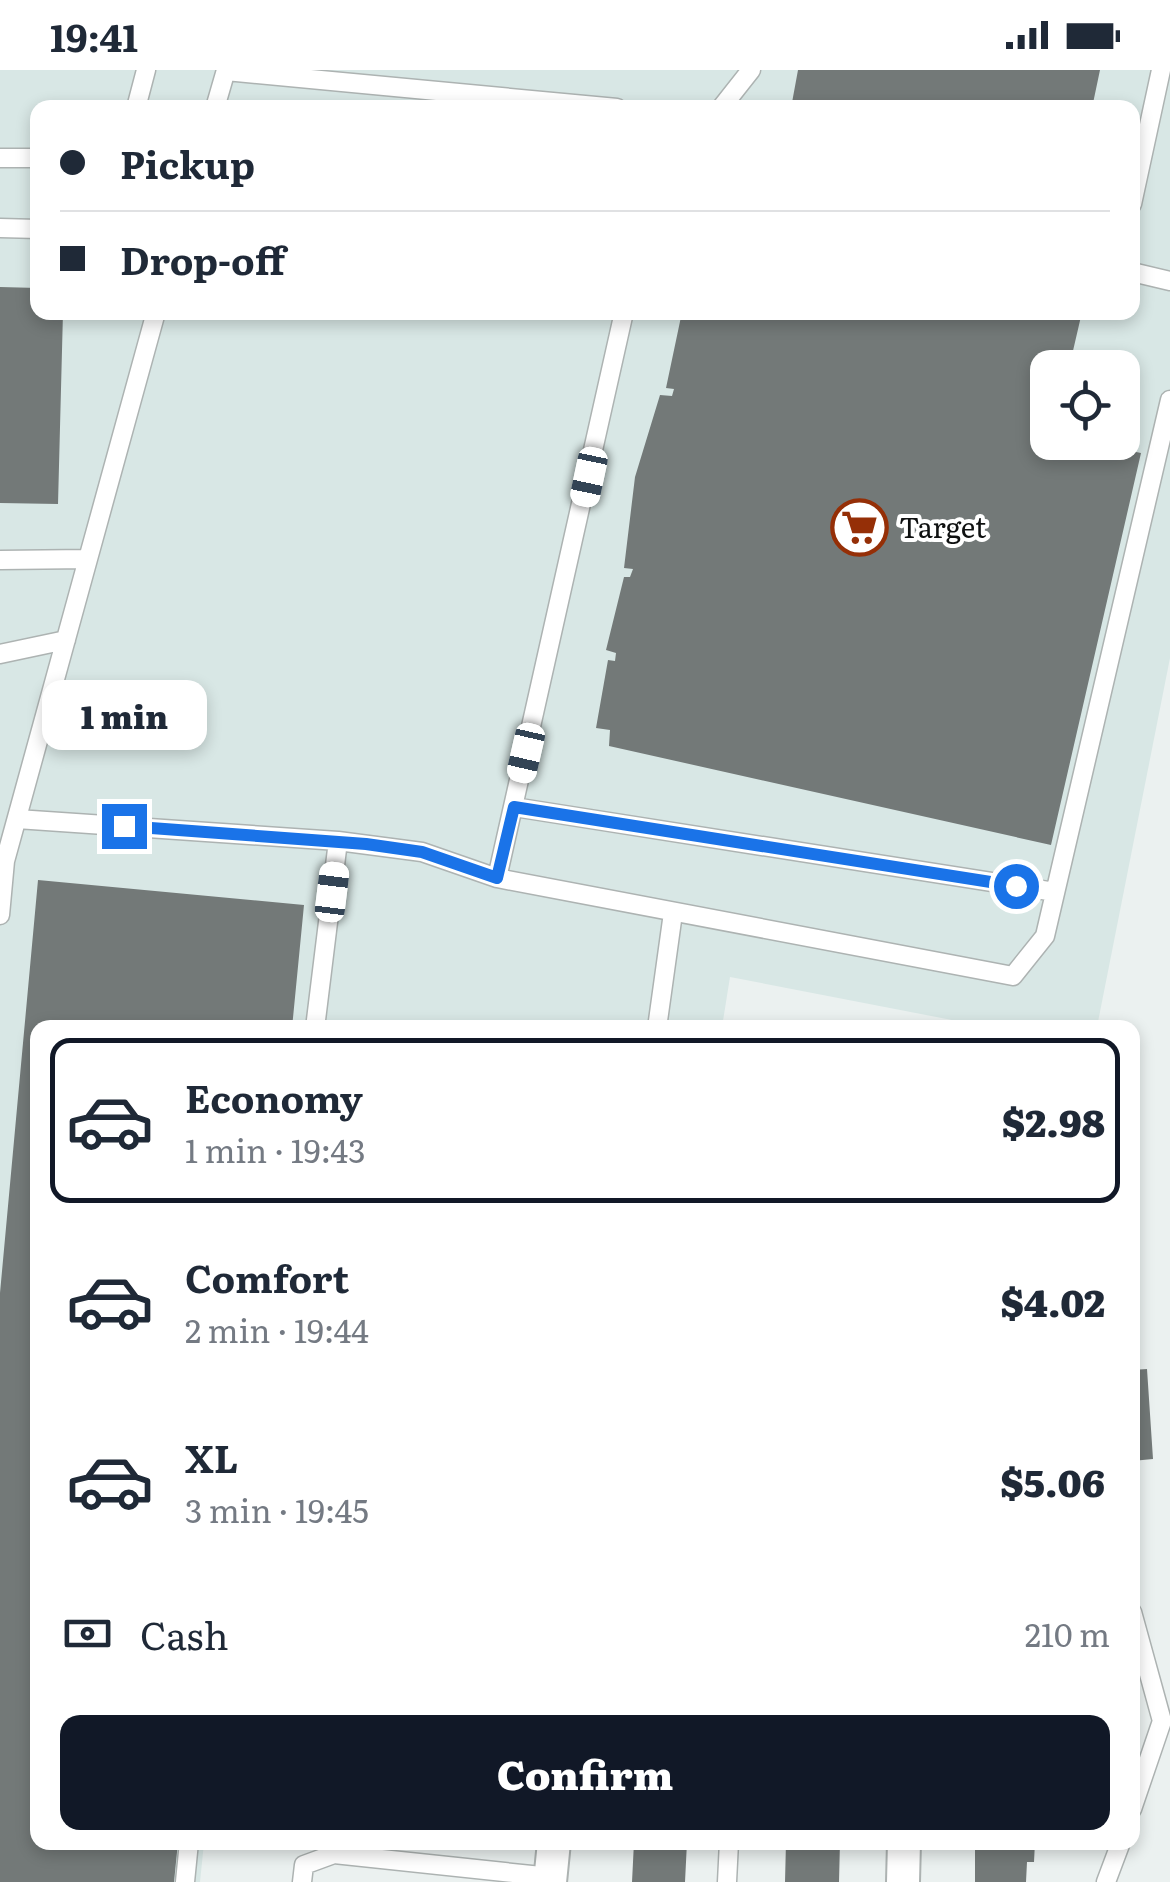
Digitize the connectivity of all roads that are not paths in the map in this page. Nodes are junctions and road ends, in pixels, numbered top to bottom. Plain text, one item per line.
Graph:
1 (146, 70) edge
2 (226, 70) edge
3 (751, 70) edge
4 (1161, 70) edge
5 (138, 100) edge
6 (217, 100) edge
7 (535, 100) edge
8 (727, 100) edge
9 (0, 158) edge
10 (30, 158) edge
11 (1140, 167) edge
12 (0, 228) edge
13 (30, 229) edge
14 (1140, 274) edge
15 (1170, 280) edge
16 (154, 320) edge
17 (622, 320) edge
18 (1170, 400) edge
19 (88, 559) junction
20 (0, 560) edge
21 (66, 640) junction
22 (0, 654) edge
23 (514, 807) junction
24 (17, 819) junction
25 (338, 840) junction
26 (3, 861) edge
27 (497, 878) junction
28 (1055, 892) junction
29 (672, 912) junction
30 (0, 915) edge
31 (316, 1020) edge
32 (658, 1020) edge
33 (1140, 1641) edge
34 (1140, 1786) edge
35 (188, 1850) edge
36 (553, 1850) edge
37 (728, 1850) edge
38 (904, 1850) edge
39 (1117, 1850) edge
40 (550, 1880) edge
41 (185, 1882) edge
42 (302, 1882) edge
43 (726, 1882) edge
44 (903, 1882) edge
45 (1106, 1882) edge

1 - 5 lane
2 - 6 lane
2 - 7 lane
3 - 8 lane
4 - 11 lane
9 - 10 lane
12 - 13 lane
14 - 15 lane
16 - 19 lane
17 - 23 lane
18 - 28 lane
19 - 20 lane
19 - 21 lane
21 - 22 lane
21 - 24 lane
23 - 27 lane
23 - 28 lane
24 - 25 lane
24 - 26 lane
25 - 27 lane
25 - 31 lane
26 - 30 lane
27 - 29 lane
28 - 29 lane
29 - 32 lane
33 - 34 lane
35 - 41 lane
36 - 40 street
37 - 43 lane
38 - 44 street
39 - 45 lane
40 - 42 lane

